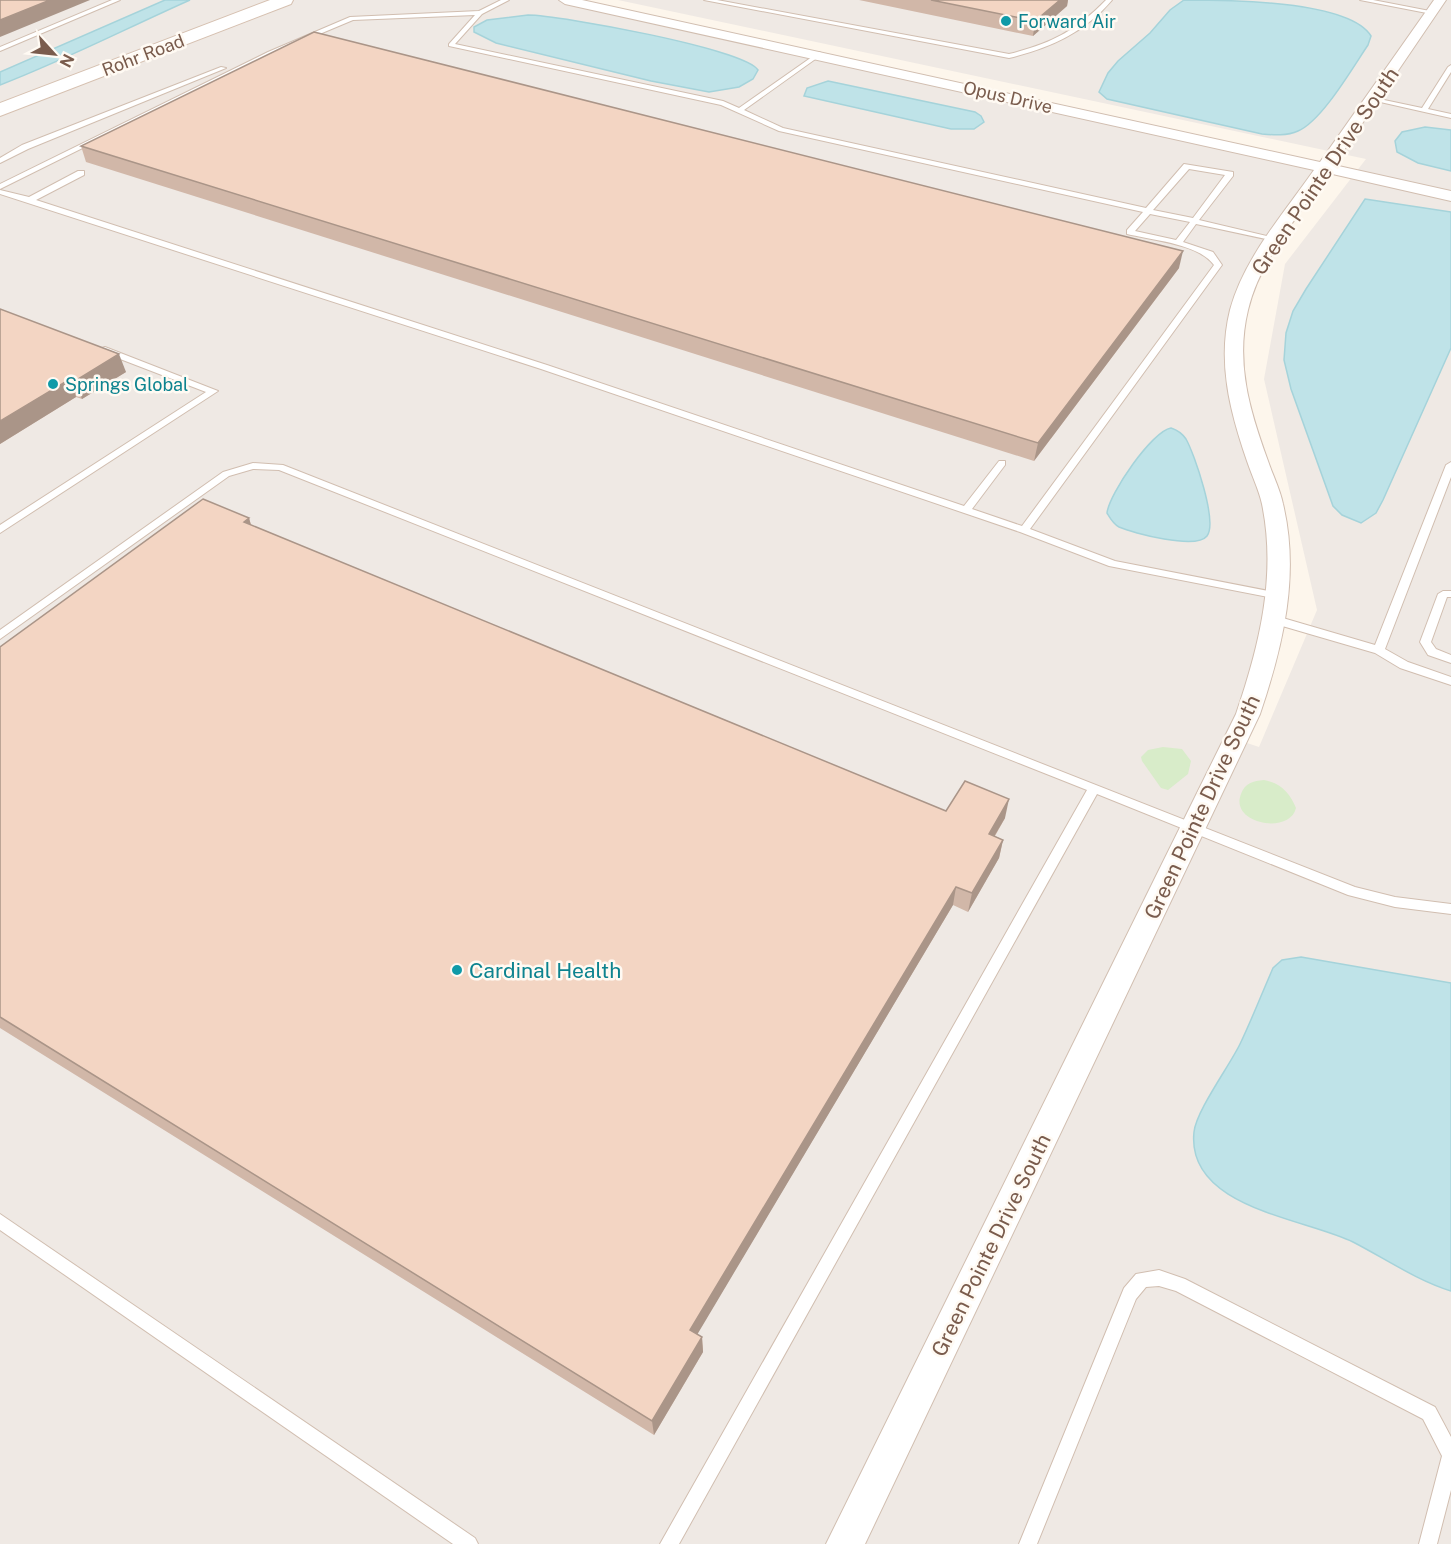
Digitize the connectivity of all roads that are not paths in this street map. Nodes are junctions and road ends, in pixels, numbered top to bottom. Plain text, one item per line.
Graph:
1 (117, 0) edge
2 (285, 0) edge
3 (506, 0) edge
4 (565, 0) edge
5 (707, 0) edge
6 (1109, 0) edge
7 (1363, 0) edge
8 (1440, 0) edge
9 (1432, 12) junction
10 (480, 13) junction
11 (0, 49) edge
12 (270, 53) junction
13 (819, 54) junction
14 (1451, 67) edge
15 (1370, 99) junction
16 (0, 110) edge
17 (1424, 110) junction
18 (739, 111) junction
19 (1451, 116) edge
20 (0, 161) edge
21 (1325, 168) junction
22 (81, 173) dead end
23 (0, 187) edge
24 (0, 192) edge
25 (1451, 195) edge
26 (30, 201) junction
27 (1147, 210) junction
28 (1196, 221) junction
29 (1275, 239) junction
30 (1178, 243) junction
31 (90, 344) edge
32 (1002, 463) dead end
33 (1451, 465) edge
34 (966, 510) junction
35 (0, 530) edge
36 (1024, 530) junction
37 (1451, 594) edge
38 (1277, 608) junction
39 (0, 635) edge
40 (1379, 650) junction
41 (1451, 659) edge
42 (1451, 681) edge
43 (1094, 788) junction
44 (1195, 827) junction
45 (1451, 909) edge
46 (0, 1221) edge
47 (1451, 1456) edge
48 (469, 1544) edge
49 (669, 1544) edge
50 (845, 1544) edge
51 (1028, 1544) edge
52 (1428, 1544) edge

1 - 11 lane
2 - 16 street, Rohr Road
3 - 10 lane
4 - 13 street, Opus Drive
5 - 6 lane
7 - 9 lane
8 - 9 street, Green Pointe Drive South
9 - 15 street, Green Pointe Drive South
10 - 12 lane
10 - 18 lane
12 - 20 lane
12 - 23 lane
13 - 18 lane
13 - 21 street, Opus Drive
14 - 17 lane
15 - 17 lane
15 - 21 street, Green Pointe Drive South
17 - 19 lane
18 - 27 lane
21 - 25 street, Opus Drive
21 - 29 street, Green Pointe Drive South
22 - 26 lane
24 - 26 lane
26 - 34 lane
27 - 28 lane
27 - 28 lane
27 - 30 lane
28 - 29 lane
28 - 30 lane
29 - 38 street, Green Pointe Drive South
30 - 36 lane
31 - 35 lane
32 - 34 lane
33 - 40 lane
34 - 36 lane
36 - 38 lane
37 - 41 lane
38 - 40 lane
38 - 44 street, Green Pointe Drive South
39 - 43 lane
40 - 42 lane
43 - 44 lane
43 - 49 lane
44 - 45 lane
44 - 50 street, Green Pointe Drive South
46 - 48 lane
47 - 51 lane
47 - 52 lane

